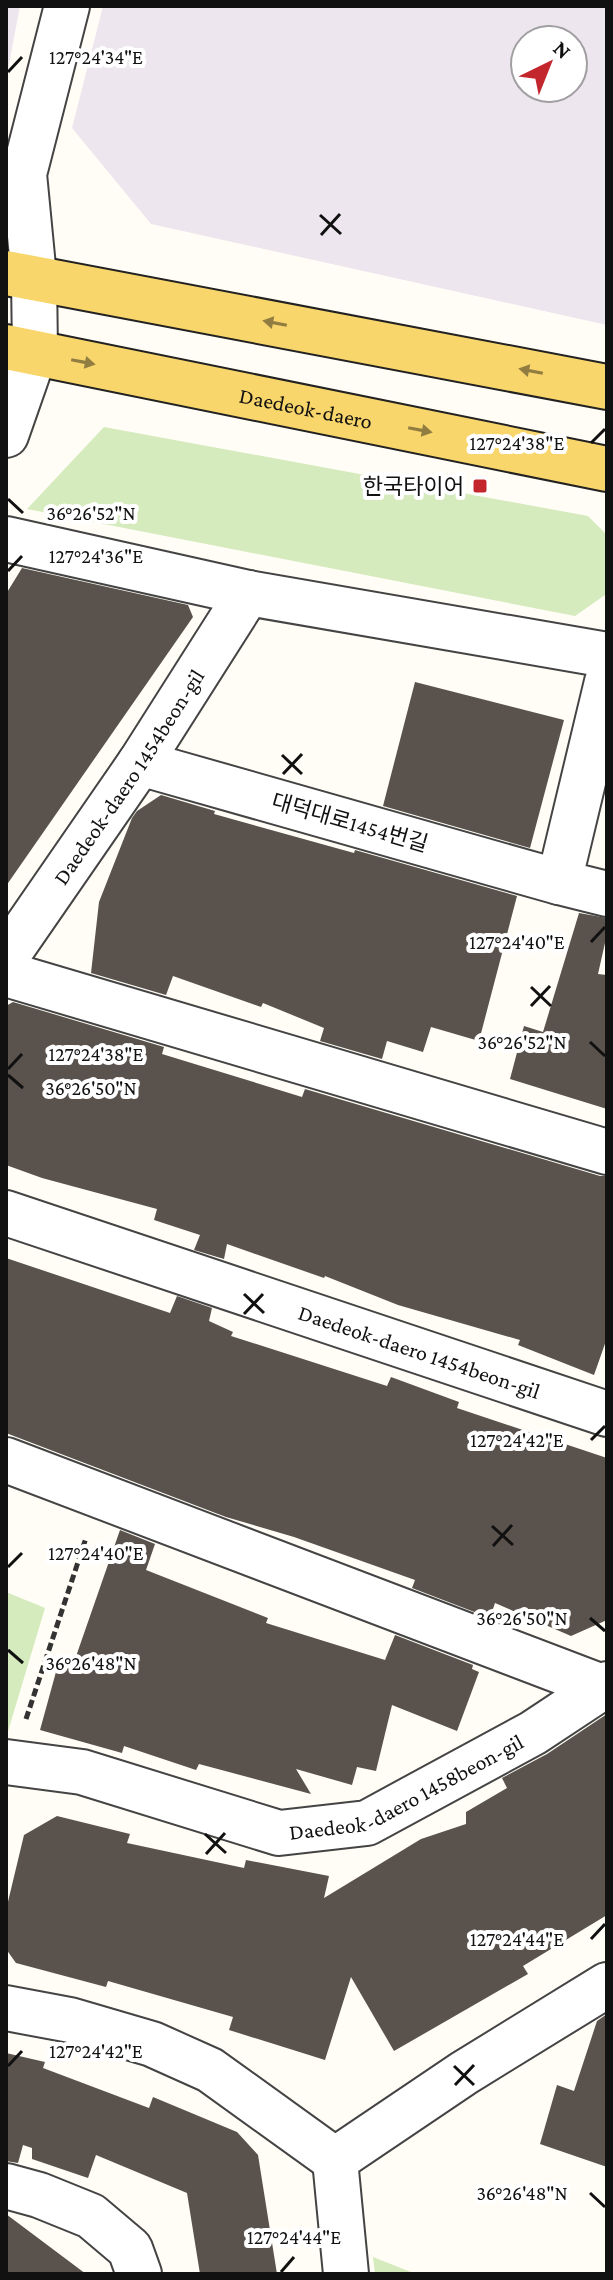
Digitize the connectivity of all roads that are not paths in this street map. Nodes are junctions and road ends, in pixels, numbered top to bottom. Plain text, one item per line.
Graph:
1 (67, 6) edge
2 (20, 275) edge
3 (20, 350) edge
4 (607, 387) edge
5 (6, 435) edge
6 (607, 469) edge
7 (6, 539) edge
8 (248, 593) junction
9 (607, 655) edge
10 (607, 682) edge
11 (140, 763) junction
12 (559, 882) junction
13 (607, 894) edge
14 (6, 957) edge
15 (6, 974) edge
16 (607, 1152) edge
17 (6, 1213) edge
18 (607, 1414) edge
19 (6, 1460) edge
20 (604, 1685) edge
21 (7, 1767) edge
22 (607, 1985) edge
23 (6, 2008) edge
24 (335, 2160) junction
25 (6, 2186) edge
26 (139, 2274) edge
27 (346, 2274) edge

1 - 2 street
2 - 3 street
4 -> 2 main road
3 - 5 street
3 -> 6 main road, Daedeok-daero
7 - 8 street
8 - 9 street
8 - 11 street, Daedeok-daero 1454beon-gil
10 - 12 street
11 - 12 street, 대덕대로1454번길
11 - 14 street, Daedeok-daero 1454beon-gil
12 - 13 street
15 - 16 street
17 - 18 street, Daedeok-daero 1454beon-gil
19 - 20 street
20 - 21 street, Daedeok-daero 1458beon-gil
22 - 24 street
23 - 24 street
24 - 27 street
25 - 26 street

